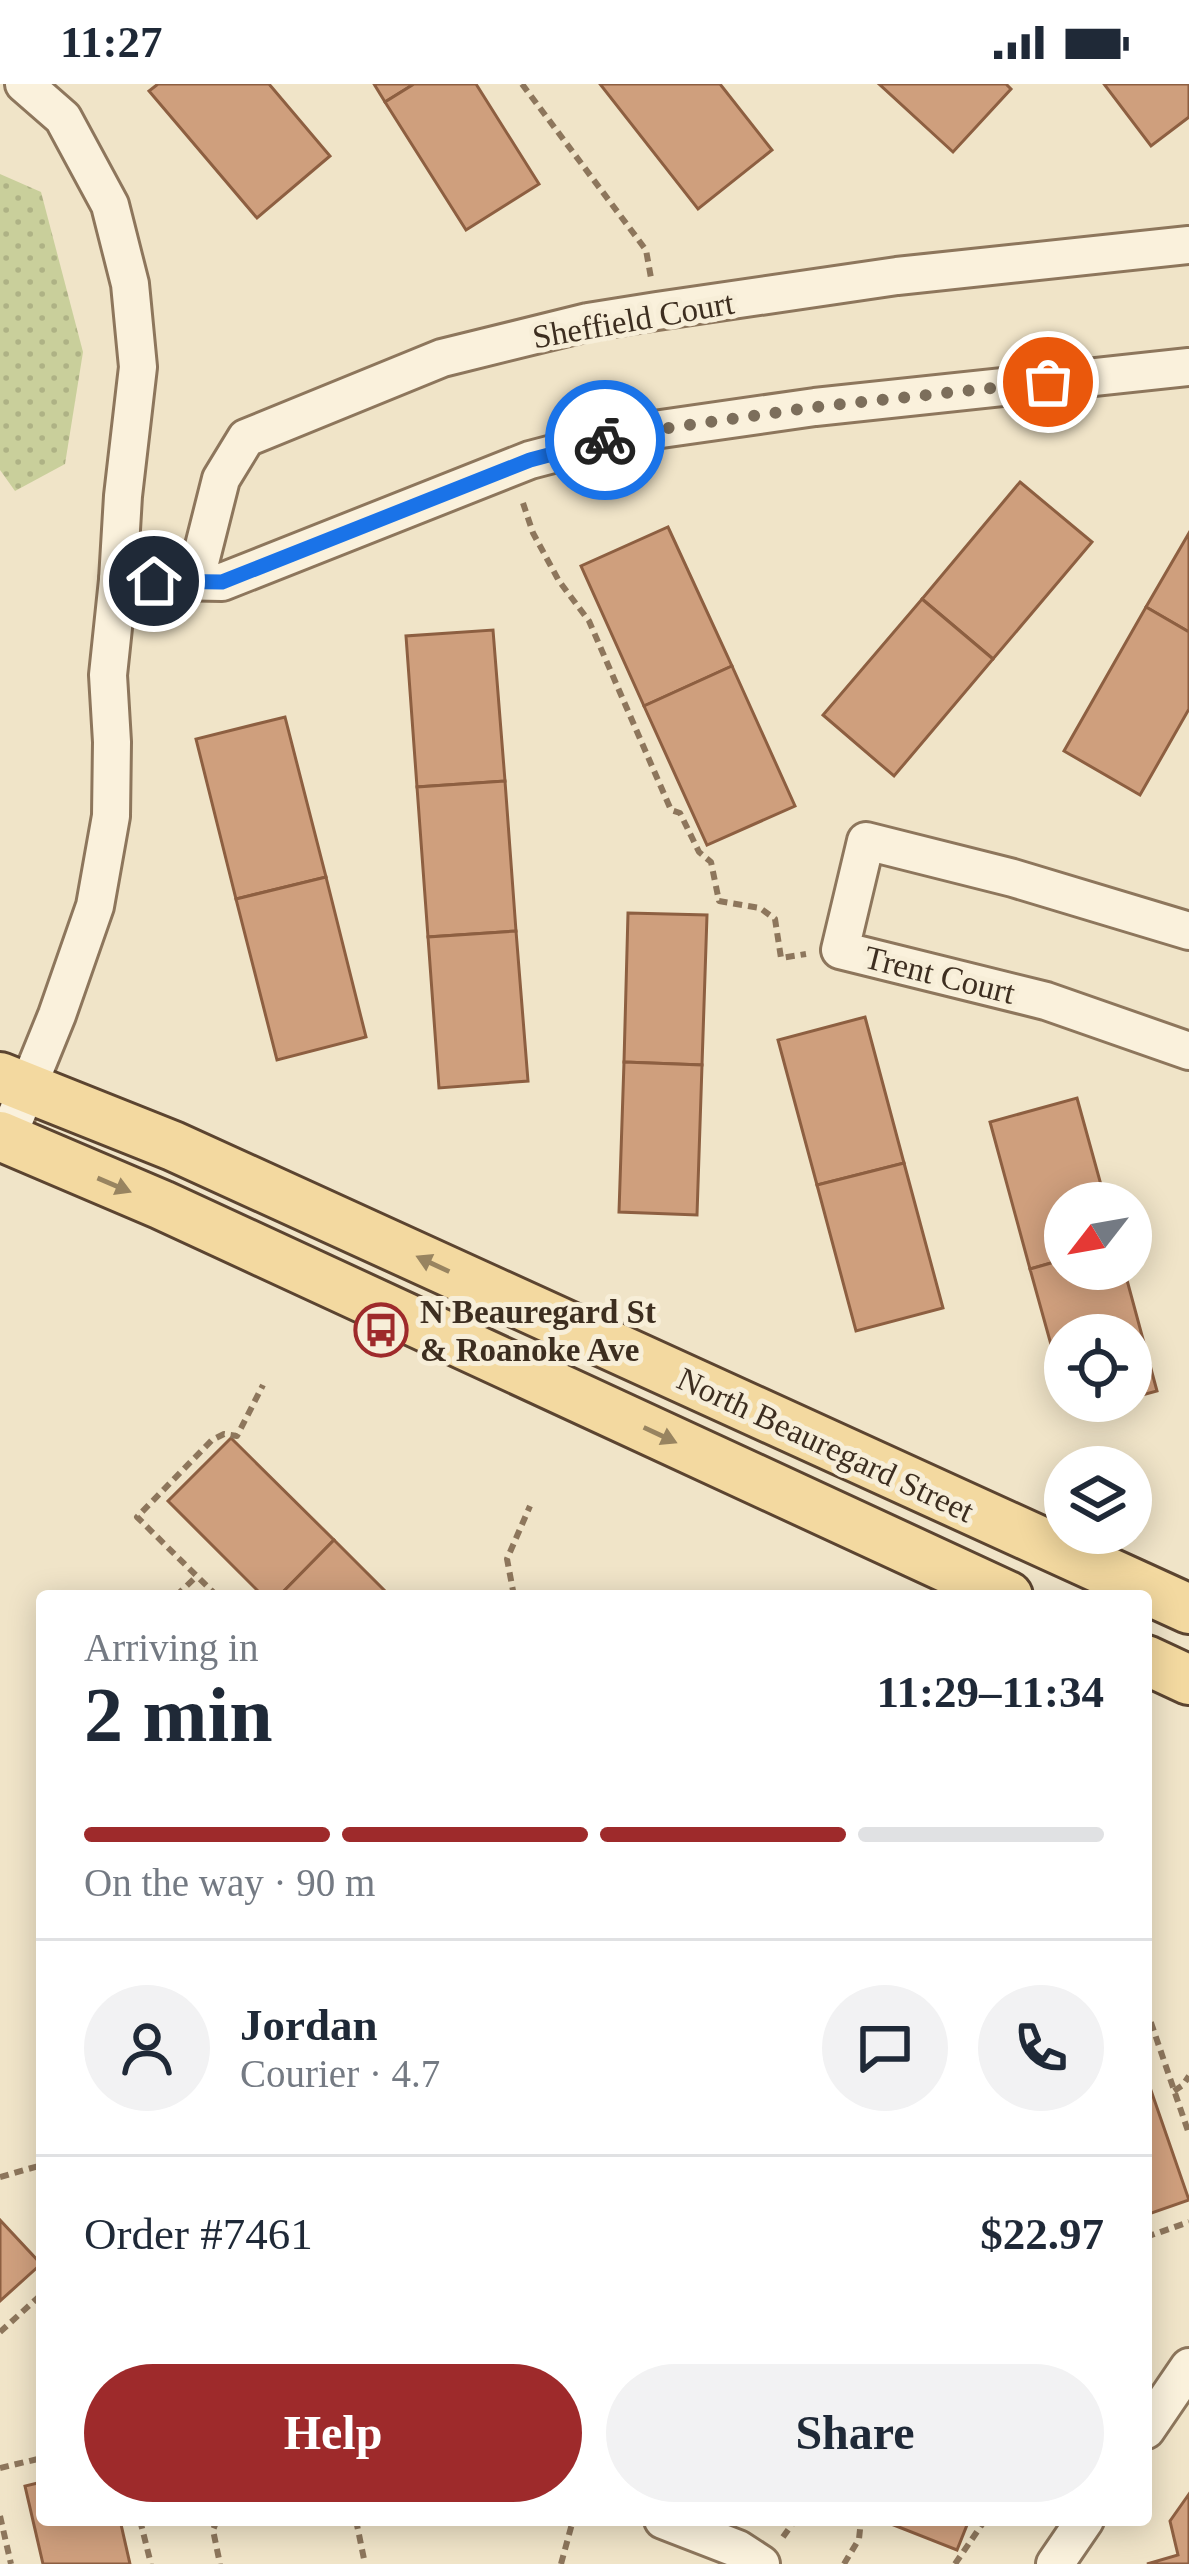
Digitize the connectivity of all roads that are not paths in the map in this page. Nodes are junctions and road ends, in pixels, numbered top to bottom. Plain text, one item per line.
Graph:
1 (24, 84) edge
2 (1189, 245) edge
3 (1189, 367) edge
4 (118, 580) junction
5 (195, 581) junction
6 (1189, 931) edge
7 (1189, 1052) edge
8 (14, 1082) edge
9 (3, 1137) edge
10 (995, 1590) edge
11 (1145, 1590) edge
12 (1152, 1593) edge
13 (1189, 1610) edge
14 (1152, 1663) edge
15 (1189, 1680) edge
16 (1189, 2367) edge
17 (1152, 2421) edge
18 (679, 2526) edge
19 (1080, 2526) edge
20 (761, 2564) edge
21 (1054, 2564) edge

1 - 4 street
2 - 5 street, Sheffield Court
3 - 5 street
4 - 5 street
4 - 8 street
6 - 7 street, Trent Court
8 - 9 street
11 -> 8 main road, North Beauregard Street
9 -> 10 main road, North Beauregard Street
13 -> 12 main road, North Beauregard Street
14 - 15 main road
16 - 17 street
18 - 20 street
19 - 21 street

